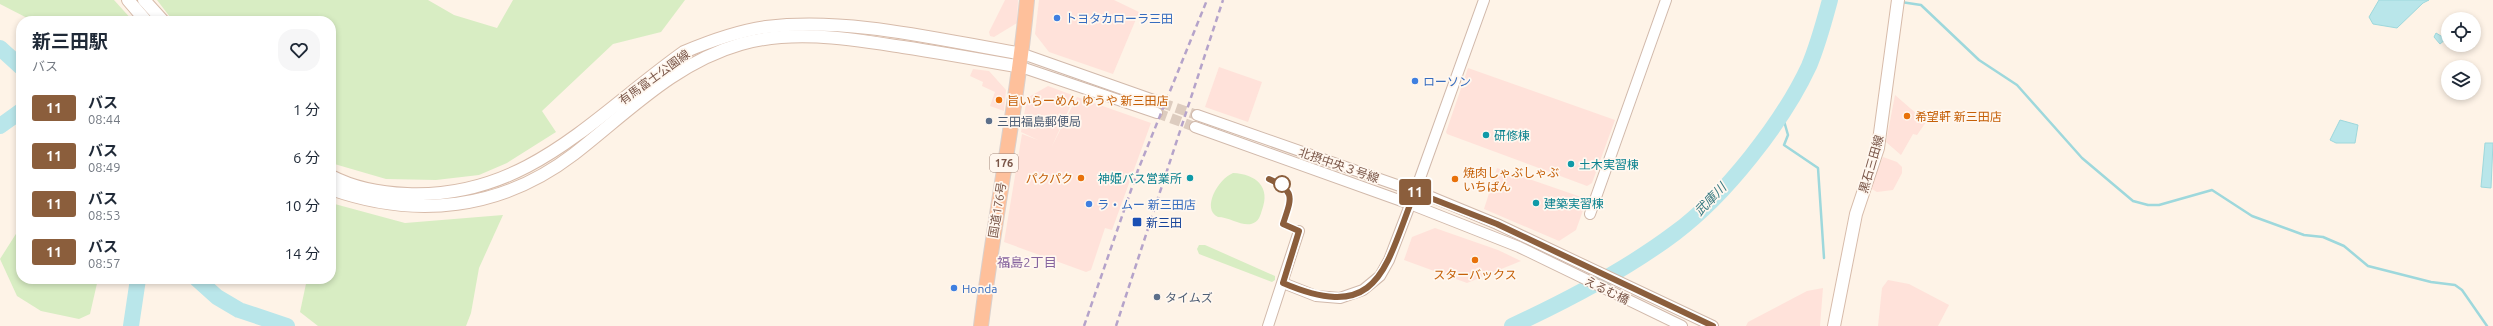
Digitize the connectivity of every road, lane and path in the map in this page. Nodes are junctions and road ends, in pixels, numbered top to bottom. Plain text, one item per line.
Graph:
1 (128, 0) edge
2 (144, 0) edge
3 (1027, 0) edge
4 (1484, 0) edge
5 (1666, 0) edge
6 (1898, 4) edge
7 (142, 16) edge
8 (158, 16) edge
9 (1022, 61) junction
10 (1162, 103) tunnel mouth
11 (1157, 113) tunnel mouth
12 (1197, 115) tunnel mouth
13 (1195, 127) tunnel mouth
14 (336, 178) edge
15 (336, 191) edge
16 (1415, 192) junction
17 (1410, 204) junction
18 (1590, 214) dead end
19 (1299, 231) dead end
20 (1545, 247) joint
21 (1532, 253) joint
22 (1283, 283) junction
23 (981, 326) edge
24 (1268, 326) edge
25 (1682, 326) edge
26 (1713, 326) edge
27 (1834, 326) edge

1 - 7 main road
2 - 8 main road
3 - 9 highway, 国道176号 / 176
4 - 16 street
5 - 18 street
6 - 27 main road, 黒石三田線
9 - 10 street
9 - 11 street
9 - 14 main road, 有馬富士公園線
9 - 15 main road, 有馬富士公園線
9 - 23 highway, 国道176号 / 176
12 - 16 street, 北摂中央３号線
13 - 17 street, 北摂中央３号線
16 - 17 street
16 - 20 street, 北摂中央３号線
17 - 21 street, 北摂中央３号線
17 - 22 street
19 - 22 street
20 - 26 street, えるむ橋
21 - 25 street, えるむ橋
22 - 24 street

